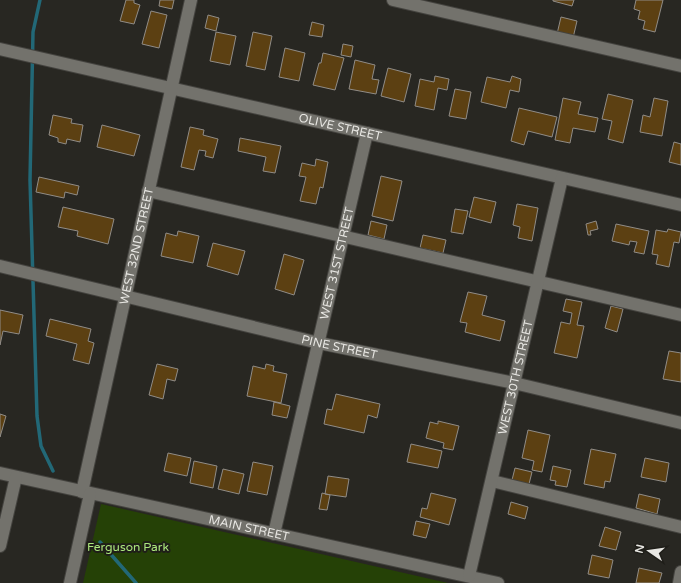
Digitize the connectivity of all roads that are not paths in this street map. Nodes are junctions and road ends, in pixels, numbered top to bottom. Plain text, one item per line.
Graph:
1 (191, 0) edge
2 (393, 0) edge
3 (0, 49) edge
4 (681, 66) edge
5 (171, 88) junction
6 (367, 133) junction
7 (562, 178) junction
8 (148, 192) junction
9 (681, 205) edge
10 (343, 236) junction
11 (0, 266) edge
12 (538, 282) junction
13 (125, 296) junction
14 (681, 315) edge
15 (319, 343) junction
16 (514, 383) junction
17 (681, 422) edge
18 (0, 473) edge
19 (16, 477) junction
20 (492, 482) junction
21 (86, 493) junction
22 (681, 527) edge
23 (274, 534) junction
24 (0, 546) edge
25 (681, 572) edge
26 (469, 576) junction
27 (70, 583) edge
28 (498, 583) edge
29 (679, 583) edge

1 - 5 street, WEST 32ND STREET
2 - 4 street
3 - 5 street, OLIVE STREET
5 - 6 street, OLIVE STREET
5 - 8 street, WEST 32ND STREET
6 - 7 street, OLIVE STREET
6 - 10 street, WEST 31ST STREET
7 - 9 street, OLIVE STREET
7 - 12 street, WEST 30TH STREET
8 - 10 street
8 - 13 street, WEST 32ND STREET
10 - 12 street
10 - 15 street, WEST 31ST STREET
11 - 13 street, PINE STREET
12 - 14 street
12 - 16 street, WEST 30TH STREET
13 - 15 street, PINE STREET
13 - 21 street, WEST 32ND STREET
15 - 16 street, PINE STREET
15 - 23 street, WEST 31ST STREET
16 - 17 street, PINE STREET
16 - 20 street, WEST 30TH STREET
18 - 19 street, MAIN STREET
19 - 21 street, MAIN STREET
19 - 24 street
20 - 22 street
20 - 26 street, WEST 30TH STREET
21 - 23 street, MAIN STREET
21 - 27 street, WEST 32ND STREET
23 - 26 street, MAIN STREET
25 - 29 street
26 - 28 street, MAIN STREET

